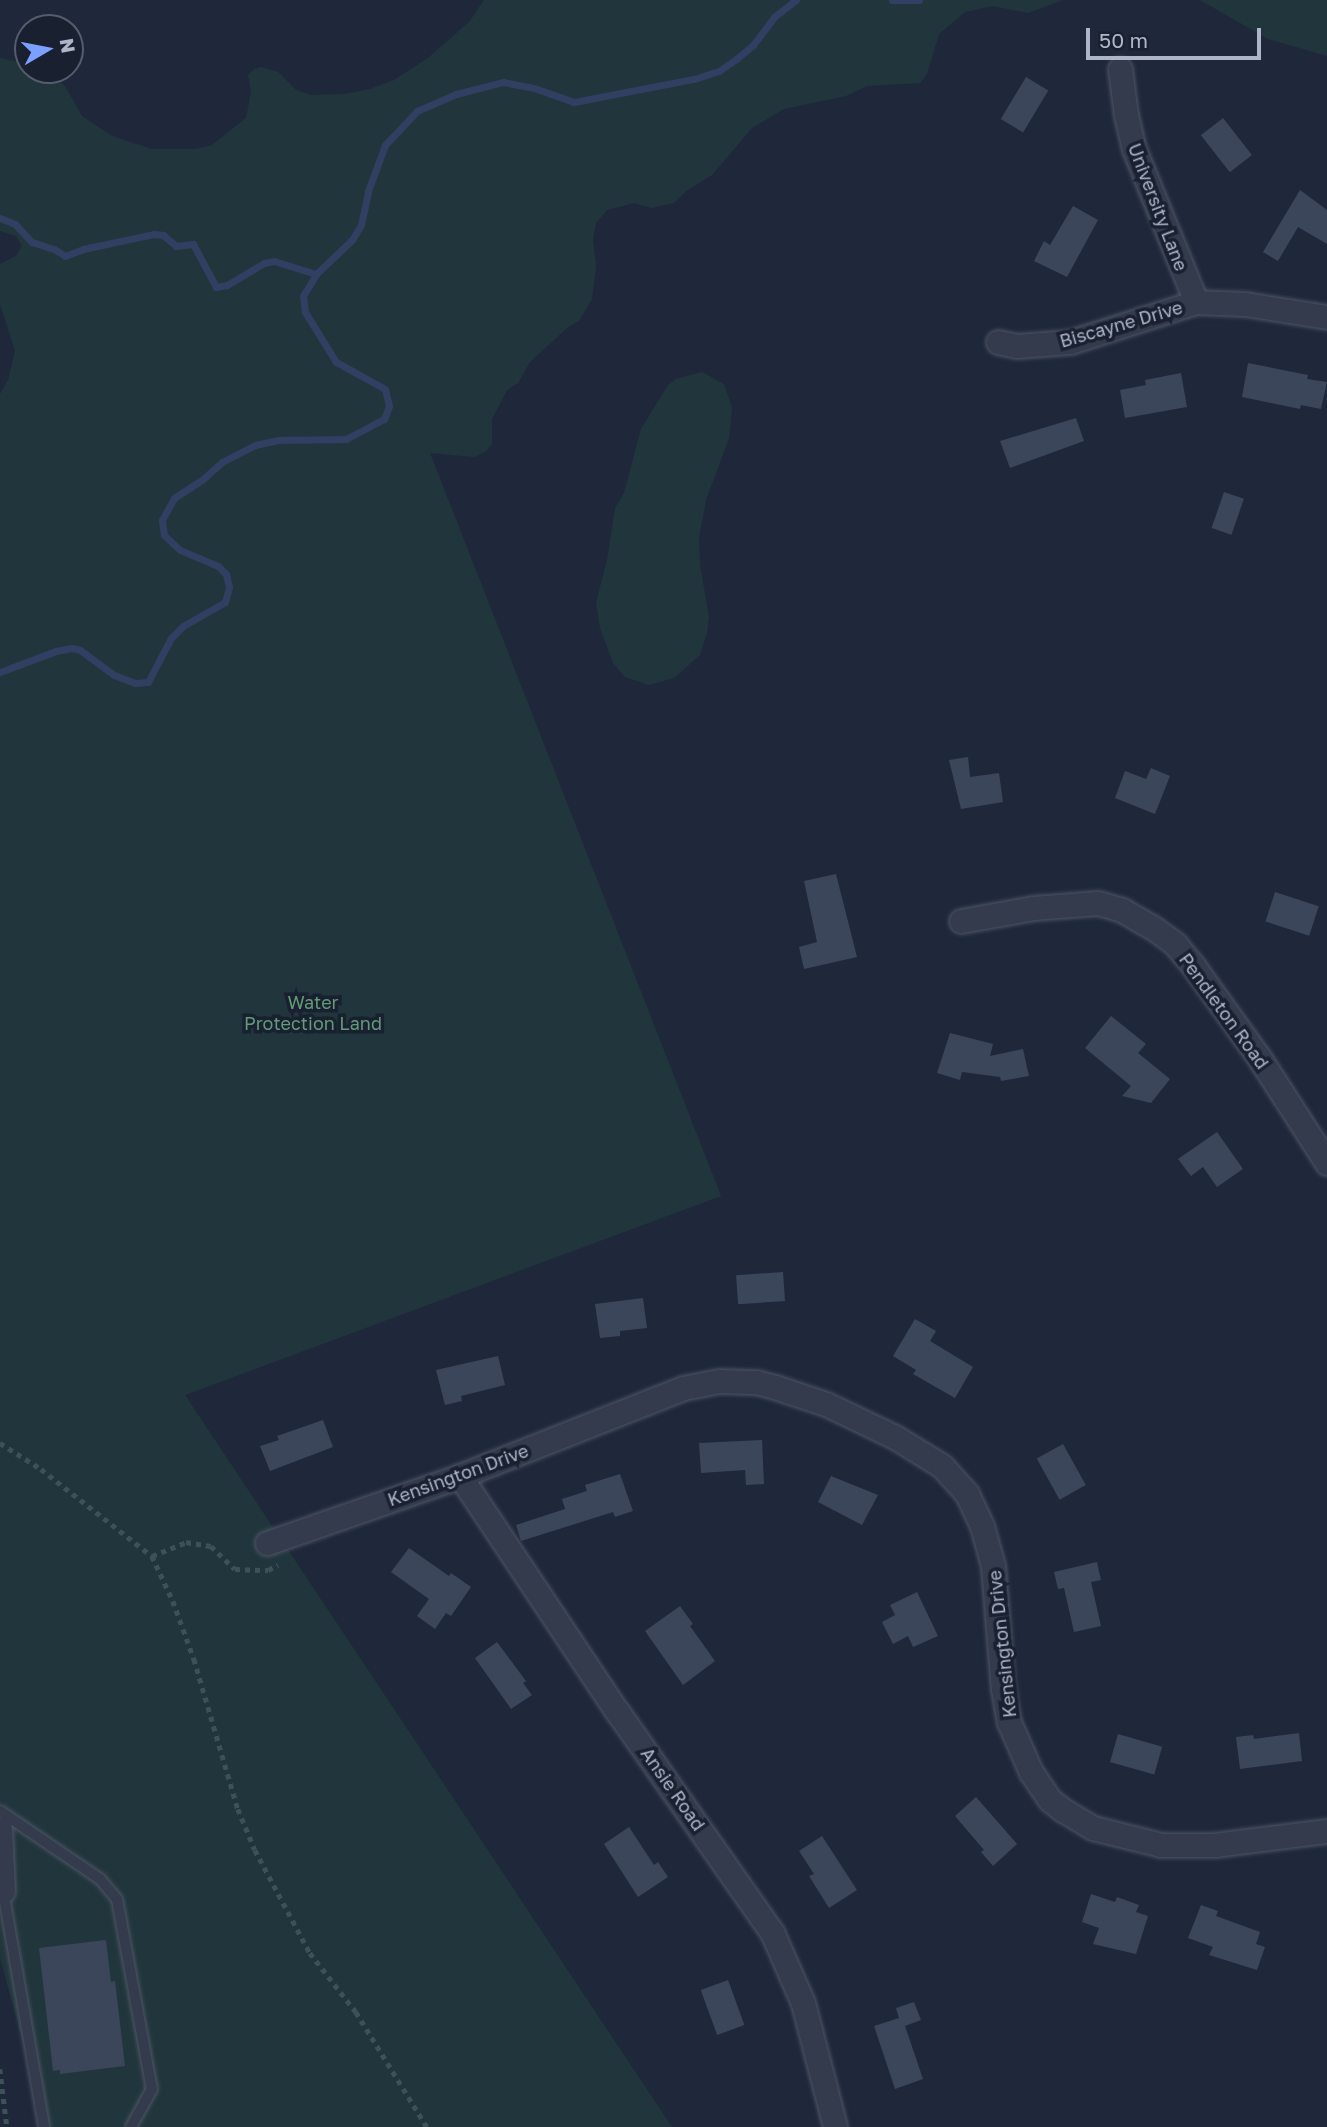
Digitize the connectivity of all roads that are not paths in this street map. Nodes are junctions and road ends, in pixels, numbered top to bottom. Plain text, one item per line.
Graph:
1 (1120, 69) dead end
2 (1196, 302) junction
3 (1327, 317) edge
4 (998, 342) dead end
5 (961, 921) dead end
6 (1327, 1163) edge
7 (460, 1476) junction
8 (267, 1543) dead end
9 (0, 1811) edge
10 (0, 1829) edge
11 (1327, 1831) edge
12 (3, 1891) joint
13 (44, 2127) edge
14 (131, 2127) edge
15 (835, 2127) edge

1 - 2 street, University Lane
2 - 3 street, Biscayne Drive
2 - 4 street, Biscayne Drive
5 - 6 street, Pendleton Road
7 - 8 street, Kensington Drive
7 - 11 street, Kensington Drive
7 - 15 street, Ansie Road
9 - 14 lane
10 - 12 street
12 - 13 lane

